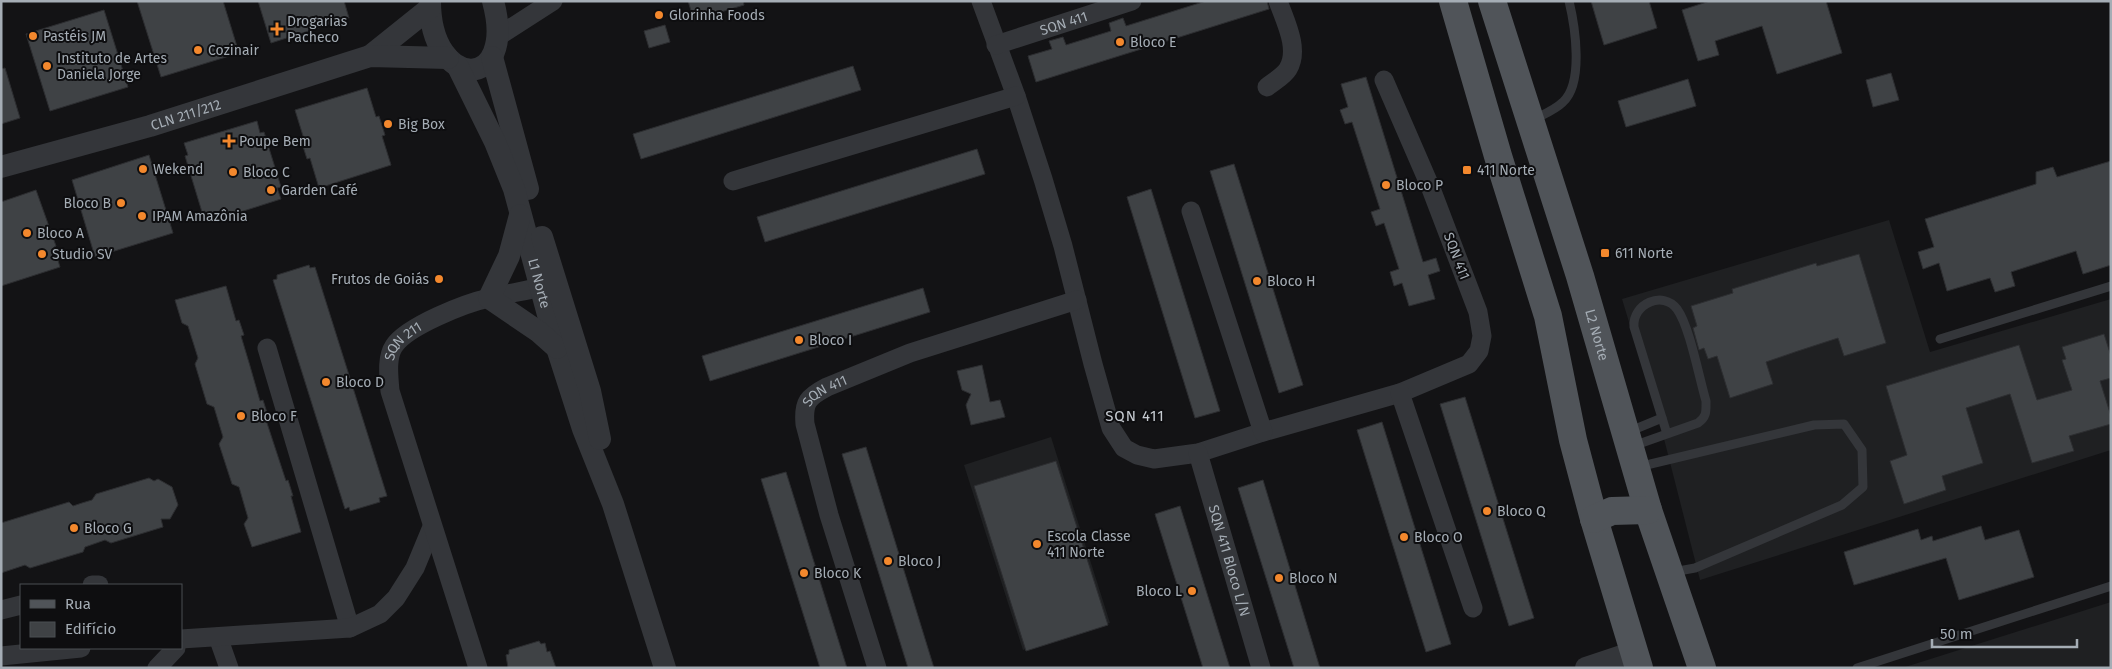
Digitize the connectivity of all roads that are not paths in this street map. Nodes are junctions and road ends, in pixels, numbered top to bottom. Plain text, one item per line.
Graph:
1 (494, 1) edge
2 (553, 1) edge
3 (981, 1) edge
4 (1132, 1) edge
5 (1278, 1) edge
6 (1454, 1) edge
7 (1492, 1) edge
8 (1570, 1) edge
9 (430, 5) edge
10 (996, 45) junction
11 (495, 47) junction
12 (370, 56) junction
13 (453, 63) junction
14 (1384, 80) dead end
15 (1267, 87) dead end
16 (1016, 96) junction
17 (1530, 121) junction
18 (1, 168) edge
19 (733, 181) dead end
20 (1191, 211) dead end
21 (520, 213) junction
22 (549, 285) junction
23 (2111, 286) edge
24 (489, 298) junction
25 (1076, 300) junction
26 (1940, 339) dead end
27 (267, 348) dead end
28 (557, 348) junction
29 (1400, 393) junction
30 (1662, 418) junction
31 (1263, 432) junction
32 (1667, 434) junction
33 (1629, 450) junction
34 (1198, 453) junction
35 (613, 504) junction
36 (1648, 510) junction
37 (1594, 519) junction
38 (432, 527) junction
39 (1669, 573) junction
40 (2111, 586) edge
41 (20, 605) edge
42 (1473, 608) dead end
43 (1, 610) edge
44 (350, 628) junction
45 (218, 637) junction
46 (182, 642) edge
47 (71, 649) edge
48 (175, 649) edge
49 (1, 656) edge
50 (1637, 660) edge
51 (157, 668) edge
52 (229, 668) edge
53 (478, 668) edge
54 (665, 668) edge
55 (877, 668) edge
56 (1260, 668) edge
57 (1586, 668) edge
58 (1702, 668) edge
59 (1857, 668) edge

1 - 11 street, L1 Norte
2 - 11 street
3 - 10 street, SQN 411
4 - 10 street, SQN 411
5 - 15 street
6 - 37 main road
7 - 17 main road, L2 Norte
8 - 17 lane
9 - 12 street, CLN 211/212
9 - 13 street, L1 Norte
10 - 16 street, SQN 411
11 - 13 street, CLN 211/212
11 - 22 street, L1 Norte
12 - 13 street, CLN 211/212
12 - 18 street, CLN 211/212
13 - 21 street, L1 Norte
14 - 29 street, SQN 411
16 - 19 street
16 - 25 street, SQN 411
17 - 33 main road, L2 Norte
20 - 31 street
21 - 22 street, L1 Norte
21 - 24 street
22 - 24 street, SQN 211
22 - 28 street, L1 Norte
22 - 35 street, L1 Norte
23 - 26 lane
24 - 28 street
24 - 38 street, SQN 211
25 - 34 street, SQN 411
25 - 55 street, SQN 411
27 - 44 street
28 - 35 street, L1 Norte
29 - 31 street, SQN 411
29 - 42 street
30 - 32 lane
30 - 32 lane
30 - 33 lane
31 - 34 street, SQN 411
32 - 33 lane
33 - 36 main road, L2 Norte
33 - 39 lane
34 - 56 street, SQN 411 Bloco L/N
35 - 54 street, L1 Norte
36 - 37 main road
36 - 39 main road, L2 Norte
37 - 50 main road
38 - 44 street
38 - 53 street, SQN 211
39 - 58 main road, L2 Norte
40 - 59 lane
41 - 43 street
44 - 45 street
45 - 46 street
45 - 52 street
47 - 49 street
48 - 51 street
50 - 57 street

